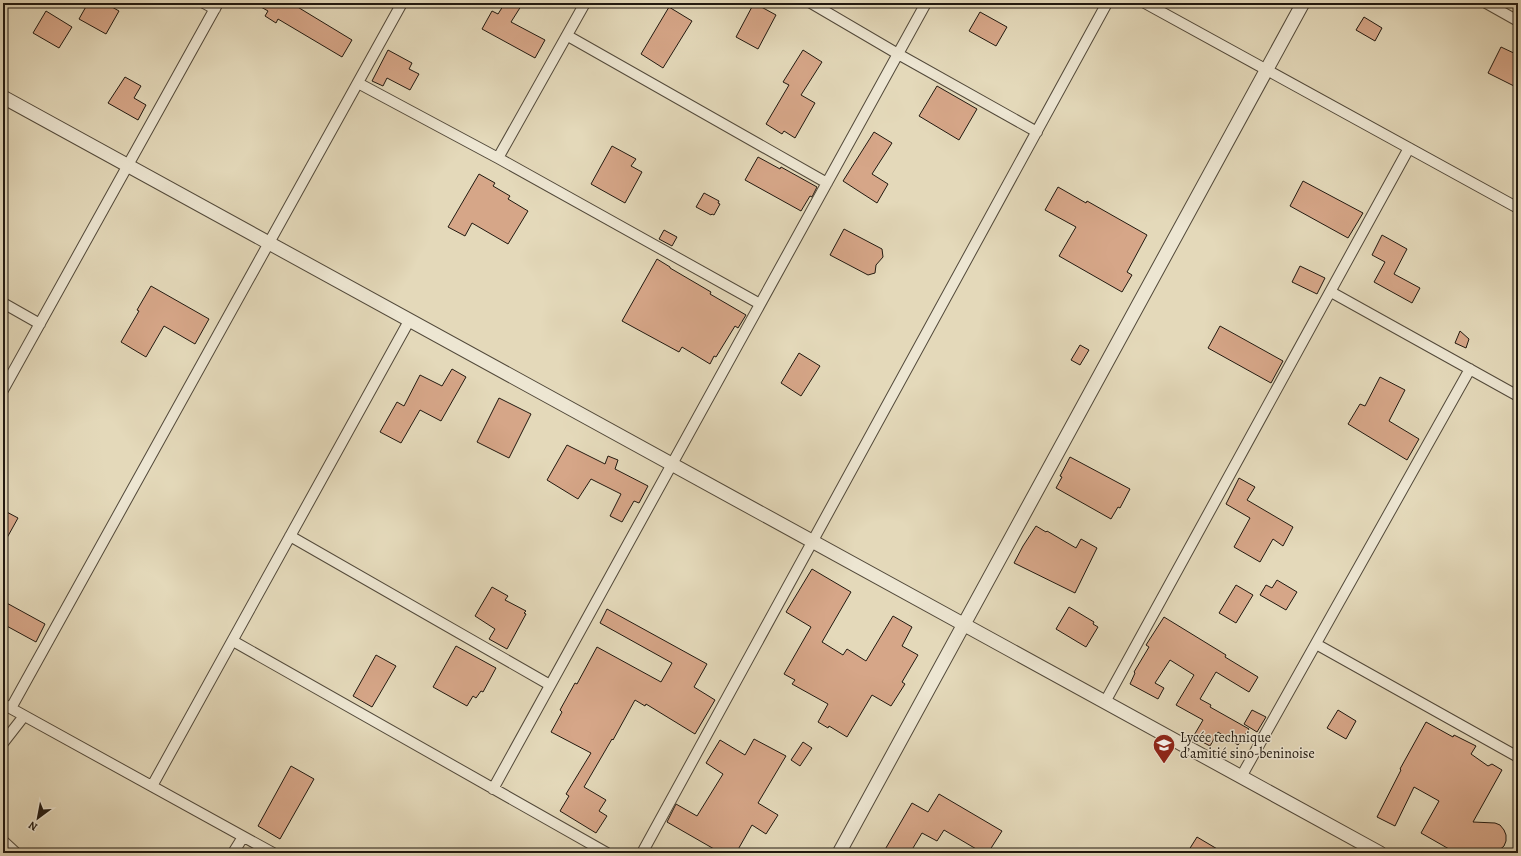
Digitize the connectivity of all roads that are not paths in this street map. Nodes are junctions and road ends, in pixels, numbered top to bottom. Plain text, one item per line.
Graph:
1 (204, 3) edge
2 (402, 3) edge
3 (585, 3) edge
4 (811, 3) edge
5 (926, 3) edge
6 (1107, 3) edge
7 (1146, 3) edge
8 (1303, 3) edge
9 (1486, 3) edge
10 (216, 6) edge
11 (1518, 21) edge
12 (568, 36) junction
13 (898, 54) junction
14 (1267, 70) junction
15 (358, 82) junction
16 (3, 98) edge
17 (1037, 132) junction
18 (1410, 148) junction
19 (498, 158) junction
20 (127, 166) junction
21 (826, 184) junction
22 (1518, 208) edge
23 (269, 244) junction
24 (1331, 292) junction
25 (3, 302) edge
26 (760, 304) junction
27 (410, 321) junction
28 (40, 324) junction
29 (1470, 369) junction
30 (3, 390) edge
31 (1518, 396) edge
32 (672, 464) junction
33 (290, 536) junction
34 (812, 542) junction
35 (963, 624) junction
36 (233, 641) junction
37 (1316, 644) junction
38 (550, 685) junction
39 (1105, 702) junction
40 (7, 706) edge
41 (24, 716) junction
42 (3, 743) edge
43 (1518, 757) edge
44 (1241, 777) junction
45 (152, 786) junction
46 (493, 789) junction
47 (243, 837) junction
48 (3, 841) edge
49 (16, 853) edge
50 (233, 853) edge
51 (273, 853) edge
52 (607, 853) edge
53 (642, 853) edge
54 (839, 853) edge
55 (1380, 853) edge

1 - 10 street
2 - 15 street
3 - 12 street
4 - 13 street
5 - 13 street
6 - 17 street
7 - 14 street
8 - 14 street
9 - 11 street
10 - 20 street
12 - 19 street
12 - 21 street
13 - 17 street
13 - 21 street
14 - 18 street
14 - 35 street
15 - 19 street
15 - 23 street
16 - 20 street
17 - 34 street
18 - 22 street
18 - 24 street
19 - 26 street
20 - 23 street
20 - 28 street
21 - 26 street
23 - 27 street
23 - 40 street
24 - 29 street
24 - 39 street
25 - 28 street
26 - 32 street
27 - 32 street
27 - 33 street
28 - 30 street
29 - 31 street
29 - 37 street
32 - 34 street
32 - 38 street
33 - 36 street
33 - 38 street
34 - 35 street
34 - 53 street
35 - 39 street
35 - 54 street
36 - 45 street
36 - 46 street
37 - 43 street
37 - 44 street
38 - 46 street
39 - 44 street
40 - 41 street
41 - 42 street
41 - 45 street
44 - 55 street
45 - 47 street
46 - 52 street
47 - 50 street
47 - 51 street
48 - 49 street

